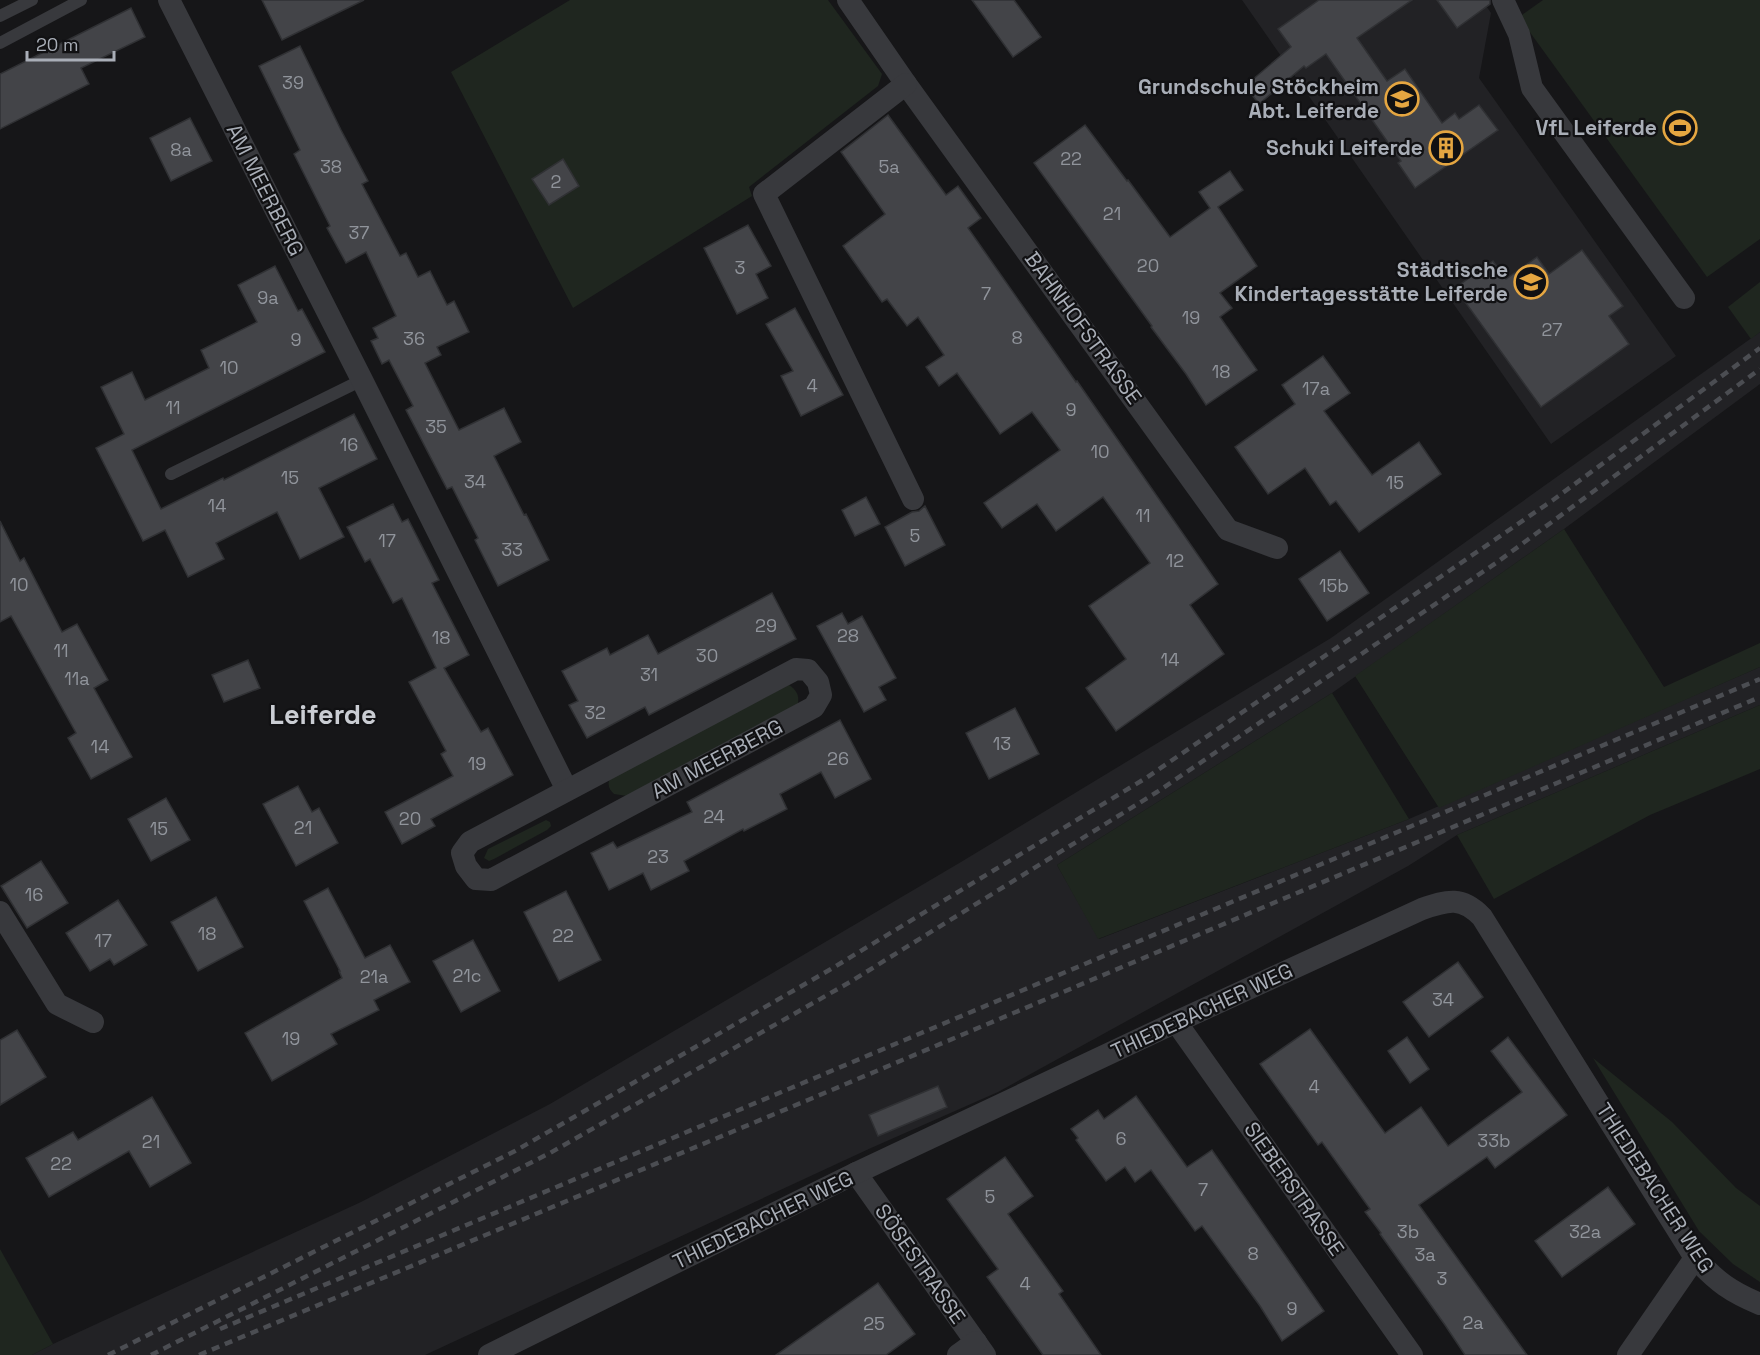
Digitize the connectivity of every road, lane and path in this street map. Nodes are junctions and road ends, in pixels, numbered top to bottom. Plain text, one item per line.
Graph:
1 (32, 0) edge
2 (81, 0) edge
3 (169, 0) edge
4 (848, 0) edge
5 (1503, 0) edge
6 (0, 16) edge
7 (0, 43) edge
8 (906, 84) junction
9 (1684, 298) dead end
10 (362, 380) junction
11 (171, 474) dead end
12 (913, 499) dead end
13 (1277, 548) dead end
14 (567, 790) junction
15 (0, 912) edge
16 (93, 1022) dead end
17 (1176, 1022) junction
18 (856, 1173) junction
19 (1695, 1258) junction
20 (1760, 1305) edge
21 (973, 1351) edge
22 (489, 1355) edge
23 (1412, 1355) edge
24 (1628, 1355) edge

1 - 6 lane
2 - 7 lane
3 - 10 street, AM MEERBERG
4 - 8 street, BAHNHOFSTRASSE
5 - 9 street
8 - 12 street
8 - 13 street, BAHNHOFSTRASSE
10 - 11 lane
10 - 14 street, AM MEERBERG
14 - 14 street, AM MEERBERG
15 - 16 street
17 - 18 street, THIEDEBACHER WEG
17 - 19 street, THIEDEBACHER WEG
17 - 23 street, SIEBERSTRASSE
18 - 21 street, SÖSESTRASSE
18 - 22 street, THIEDEBACHER WEG
19 - 20 street, THIEDEBACHER WEG
19 - 24 street

